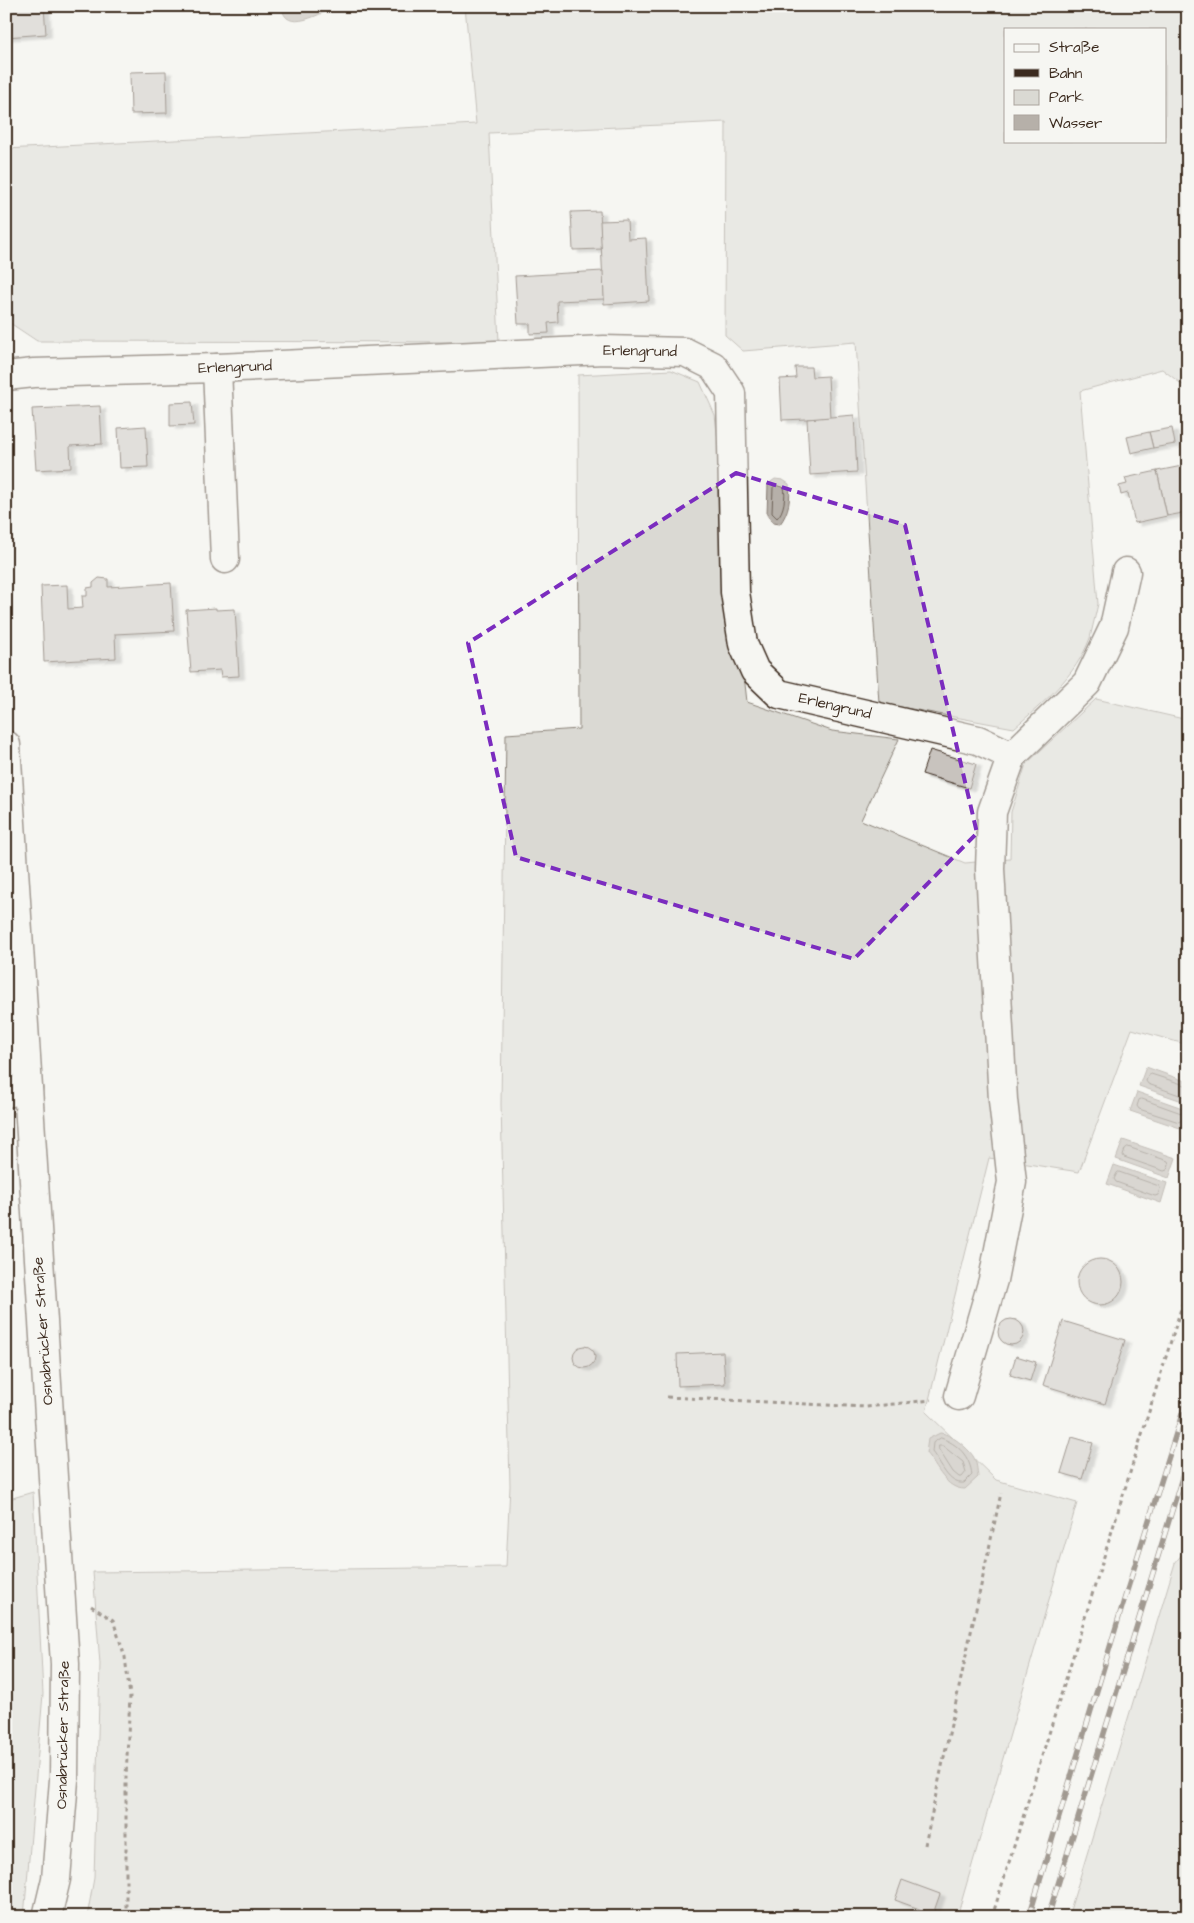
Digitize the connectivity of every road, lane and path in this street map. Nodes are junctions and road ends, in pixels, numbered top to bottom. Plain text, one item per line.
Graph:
1 (217, 368) junction
2 (6, 376) edge
3 (225, 559) dead end
4 (1126, 572) dead end
5 (6, 745) edge
6 (1012, 756) junction
7 (17, 1091) edge
8 (1188, 1286) edge
9 (959, 1396) joint
10 (667, 1397) dead end
11 (1001, 1493) dead end
12 (60, 1594) junction
13 (925, 1845) dead end
14 (48, 1917) edge
15 (126, 1917) edge
16 (992, 1917) edge

1 - 2 street, Erlengrund
1 - 3 street
1 - 6 street, Erlengrund
4 - 6 street
5 - 7 street, Osnabrücker Straße
6 - 9 street
7 - 12 street, Osnabrücker Straße
8 - 16 path
9 - 10 path
11 - 13 path
12 - 14 street, Osnabrücker Straße
12 - 15 path

